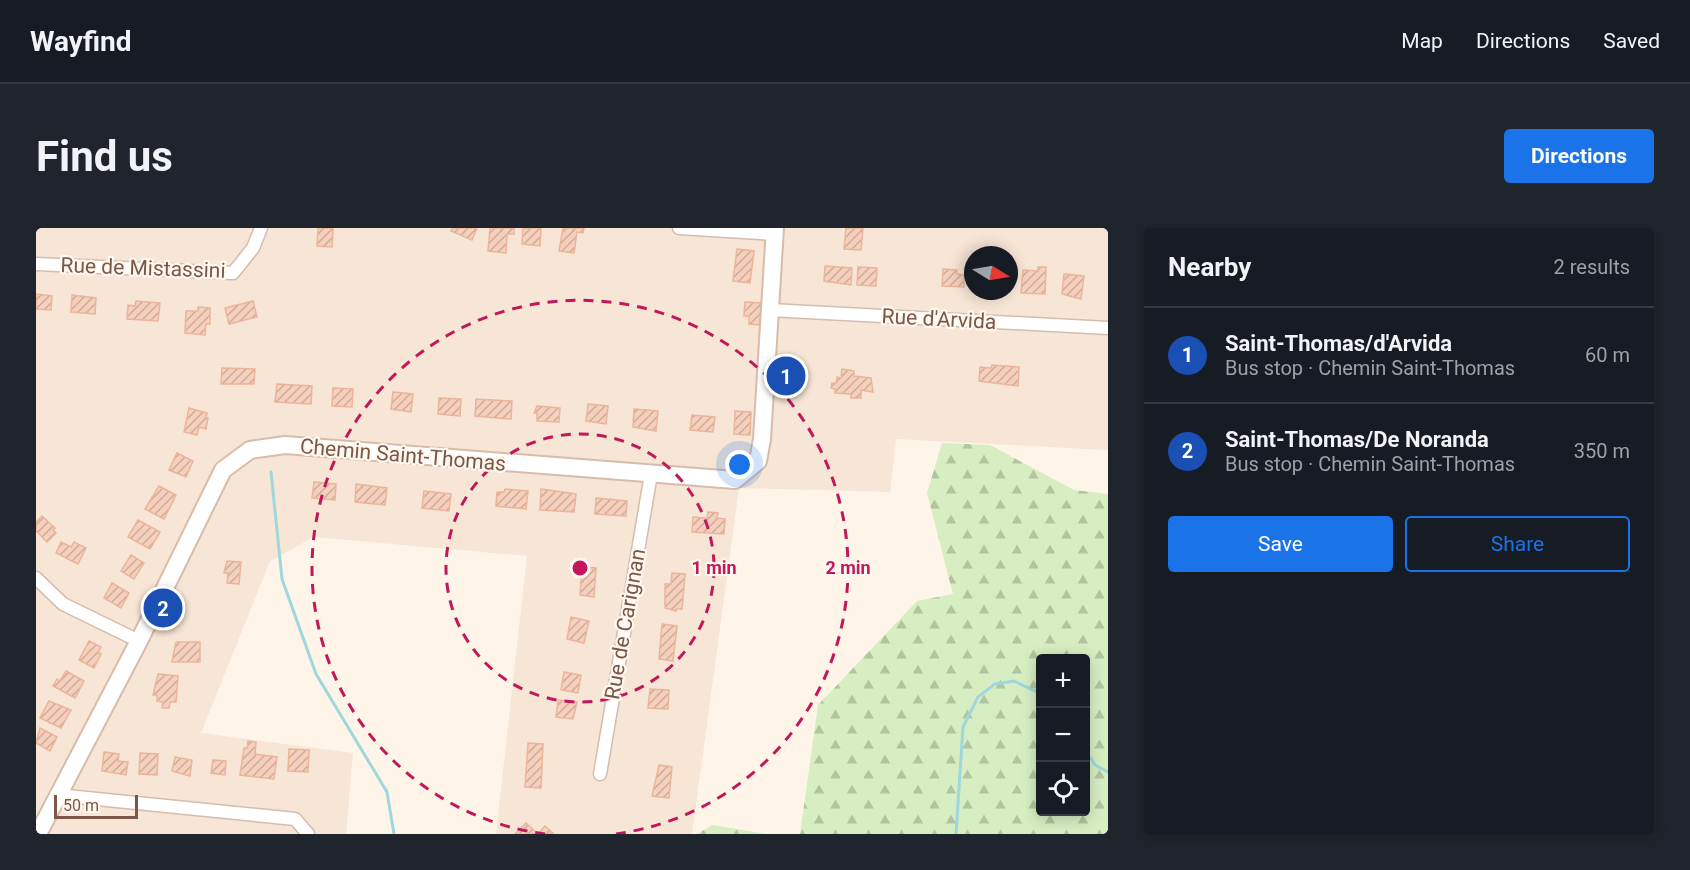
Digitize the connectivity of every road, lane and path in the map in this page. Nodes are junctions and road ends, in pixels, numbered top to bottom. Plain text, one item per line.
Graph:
1 (261, 228) edge
2 (679, 228) edge
3 (775, 231) edge
4 (36, 264) edge
5 (770, 310) junction
6 (1108, 328) edge
7 (651, 474) junction
8 (36, 578) edge
9 (139, 641) junction
10 (600, 774) dead end
11 (57, 795) junction
12 (38, 834) edge
13 (308, 834) edge

1 - 4 street, Rue de Mistassini
2 - 3 street
3 - 5 street, Chemin Saint-Thomas
5 - 6 street, Rue d'Arvida
5 - 7 street, Chemin Saint-Thomas
7 - 9 street, Chemin Saint-Thomas
7 - 10 street, Rue de Carignan
8 - 9 street
9 - 11 street, Chemin Saint-Thomas
11 - 12 street, Chemin Saint-Thomas
11 - 13 street

